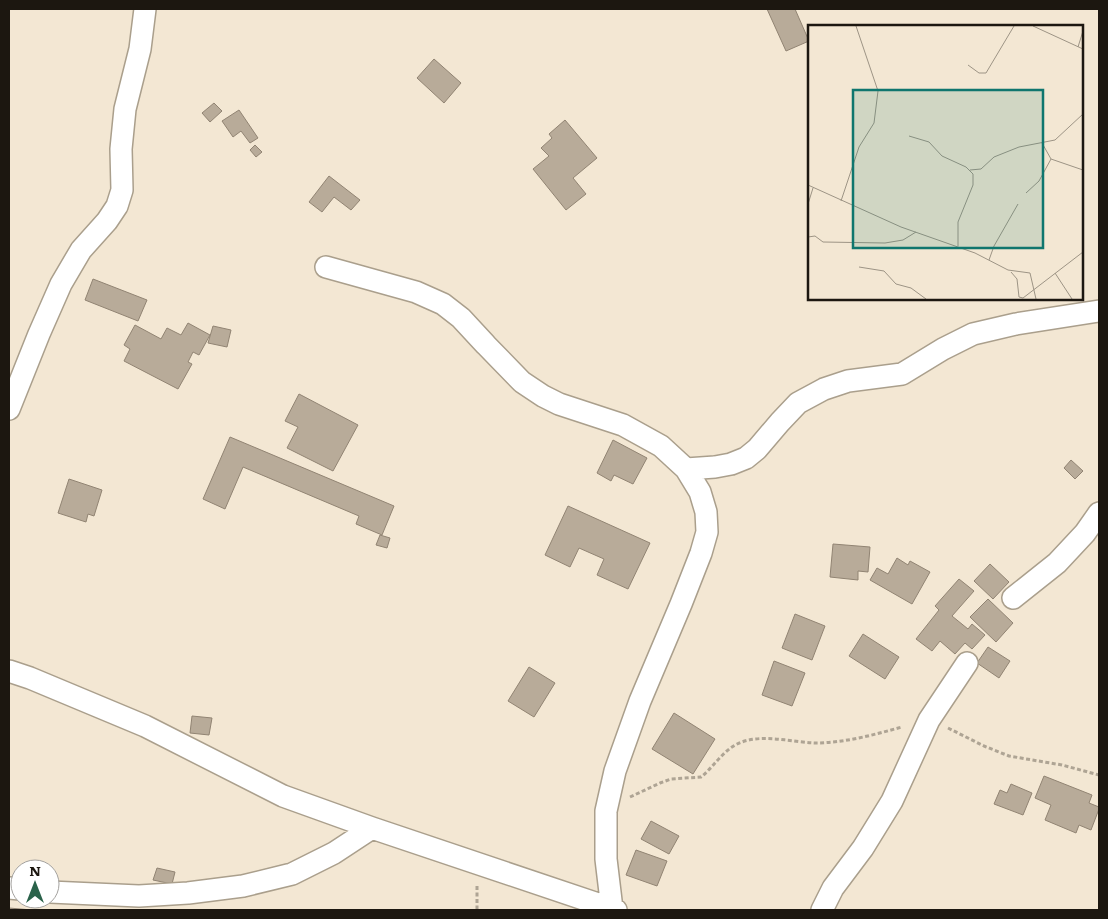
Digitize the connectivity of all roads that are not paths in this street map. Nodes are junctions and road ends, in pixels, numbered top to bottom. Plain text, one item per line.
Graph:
1 (145, 9) edge
2 (326, 267) dead end
3 (1099, 311) edge
4 (9, 409) edge
5 (686, 469) junction
6 (1099, 513) edge
7 (1013, 598) dead end
8 (966, 663) dead end
9 (9, 671) edge
10 (372, 828) junction
11 (60, 892) edge
12 (614, 909) edge
13 (822, 910) edge

1 - 4 street
2 - 5 street
3 - 5 street
5 - 12 street
6 - 7 street
8 - 13 street
9 - 10 street
10 - 11 street
10 - 12 street

